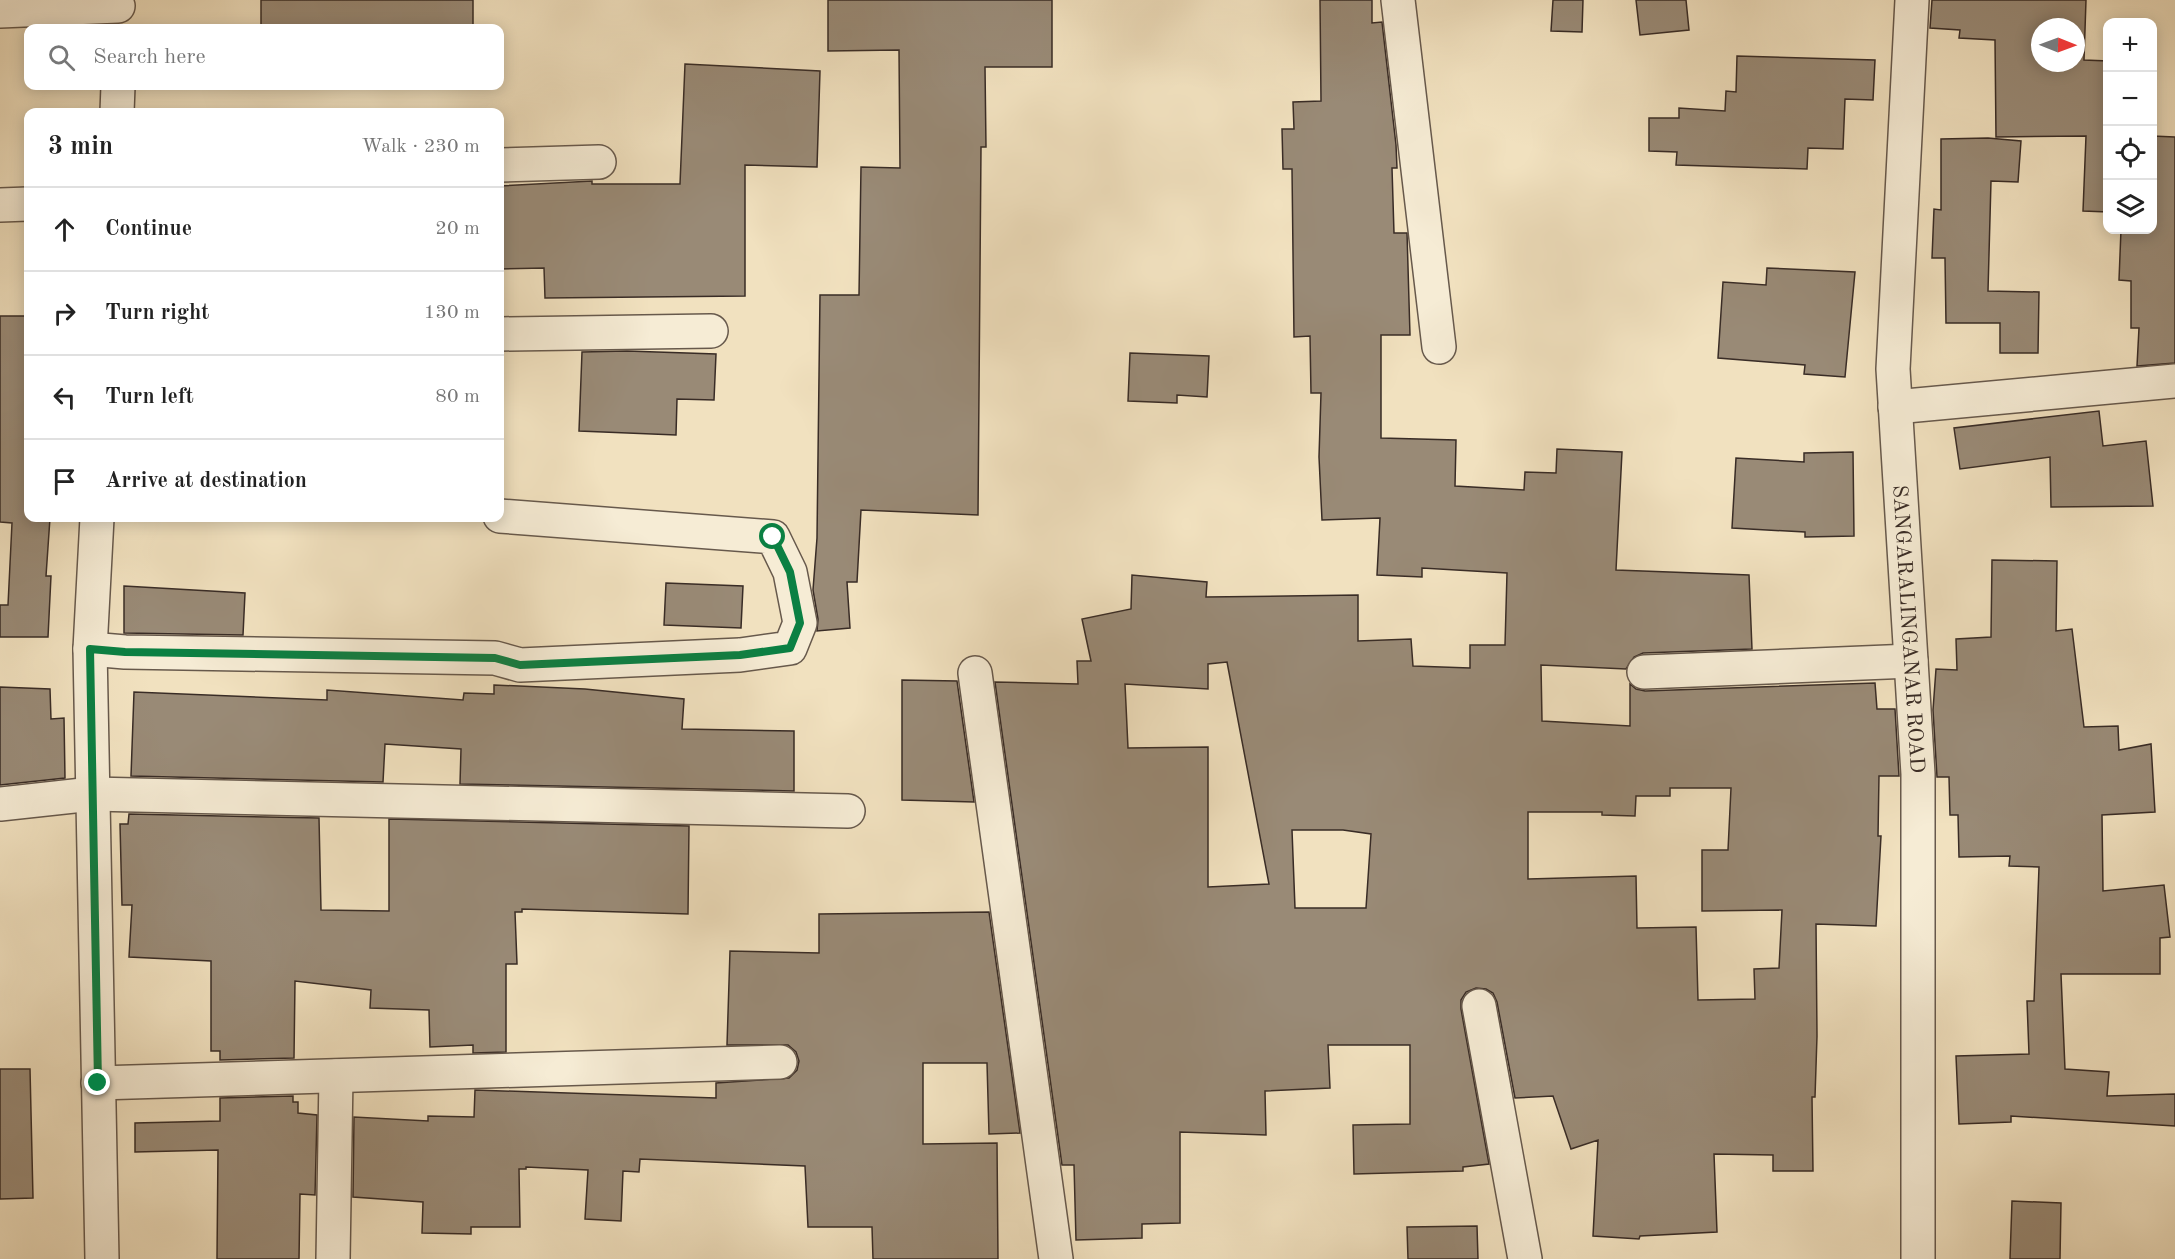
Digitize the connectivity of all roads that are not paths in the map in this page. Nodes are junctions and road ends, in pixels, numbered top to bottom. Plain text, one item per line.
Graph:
1 (1398, 0) edge
2 (1912, 0) edge
3 (0, 11) edge
4 (118, 12) edge
5 (118, 90) edge
6 (117, 108) edge
7 (598, 162) dead end
8 (504, 165) edge
9 (24, 204) edge
10 (0, 206) edge
11 (711, 331) dead end
12 (504, 334) edge
13 (1439, 347) dead end
14 (2175, 381) edge
15 (1895, 407) junction
16 (504, 516) edge
17 (97, 522) edge
18 (90, 649) junction
19 (1911, 661) junction
20 (1644, 672) dead end
21 (975, 673) dead end
22 (93, 794) junction
23 (0, 804) edge
24 (848, 811) dead end
25 (1479, 1006) dead end
26 (780, 1062) dead end
27 (336, 1076) junction
28 (98, 1083) junction
29 (102, 1259) edge
30 (333, 1259) edge
31 (1056, 1259) edge
32 (1525, 1259) edge
33 (1918, 1259) edge

1 - 13 street
2 - 15 street, SANGARALINGANAR ROAD
3 - 4 street
5 - 6 street
7 - 8 street
9 - 10 street
11 - 12 street
14 - 15 street
15 - 19 street, SANGARALINGANAR ROAD
16 - 18 street
17 - 18 street
18 - 22 street
19 - 20 street
19 - 33 street, SANGARALINGANAR ROAD
21 - 31 street
22 - 23 street
22 - 24 street
22 - 28 street
25 - 32 street
26 - 27 street
27 - 28 street
27 - 30 street
28 - 29 street

